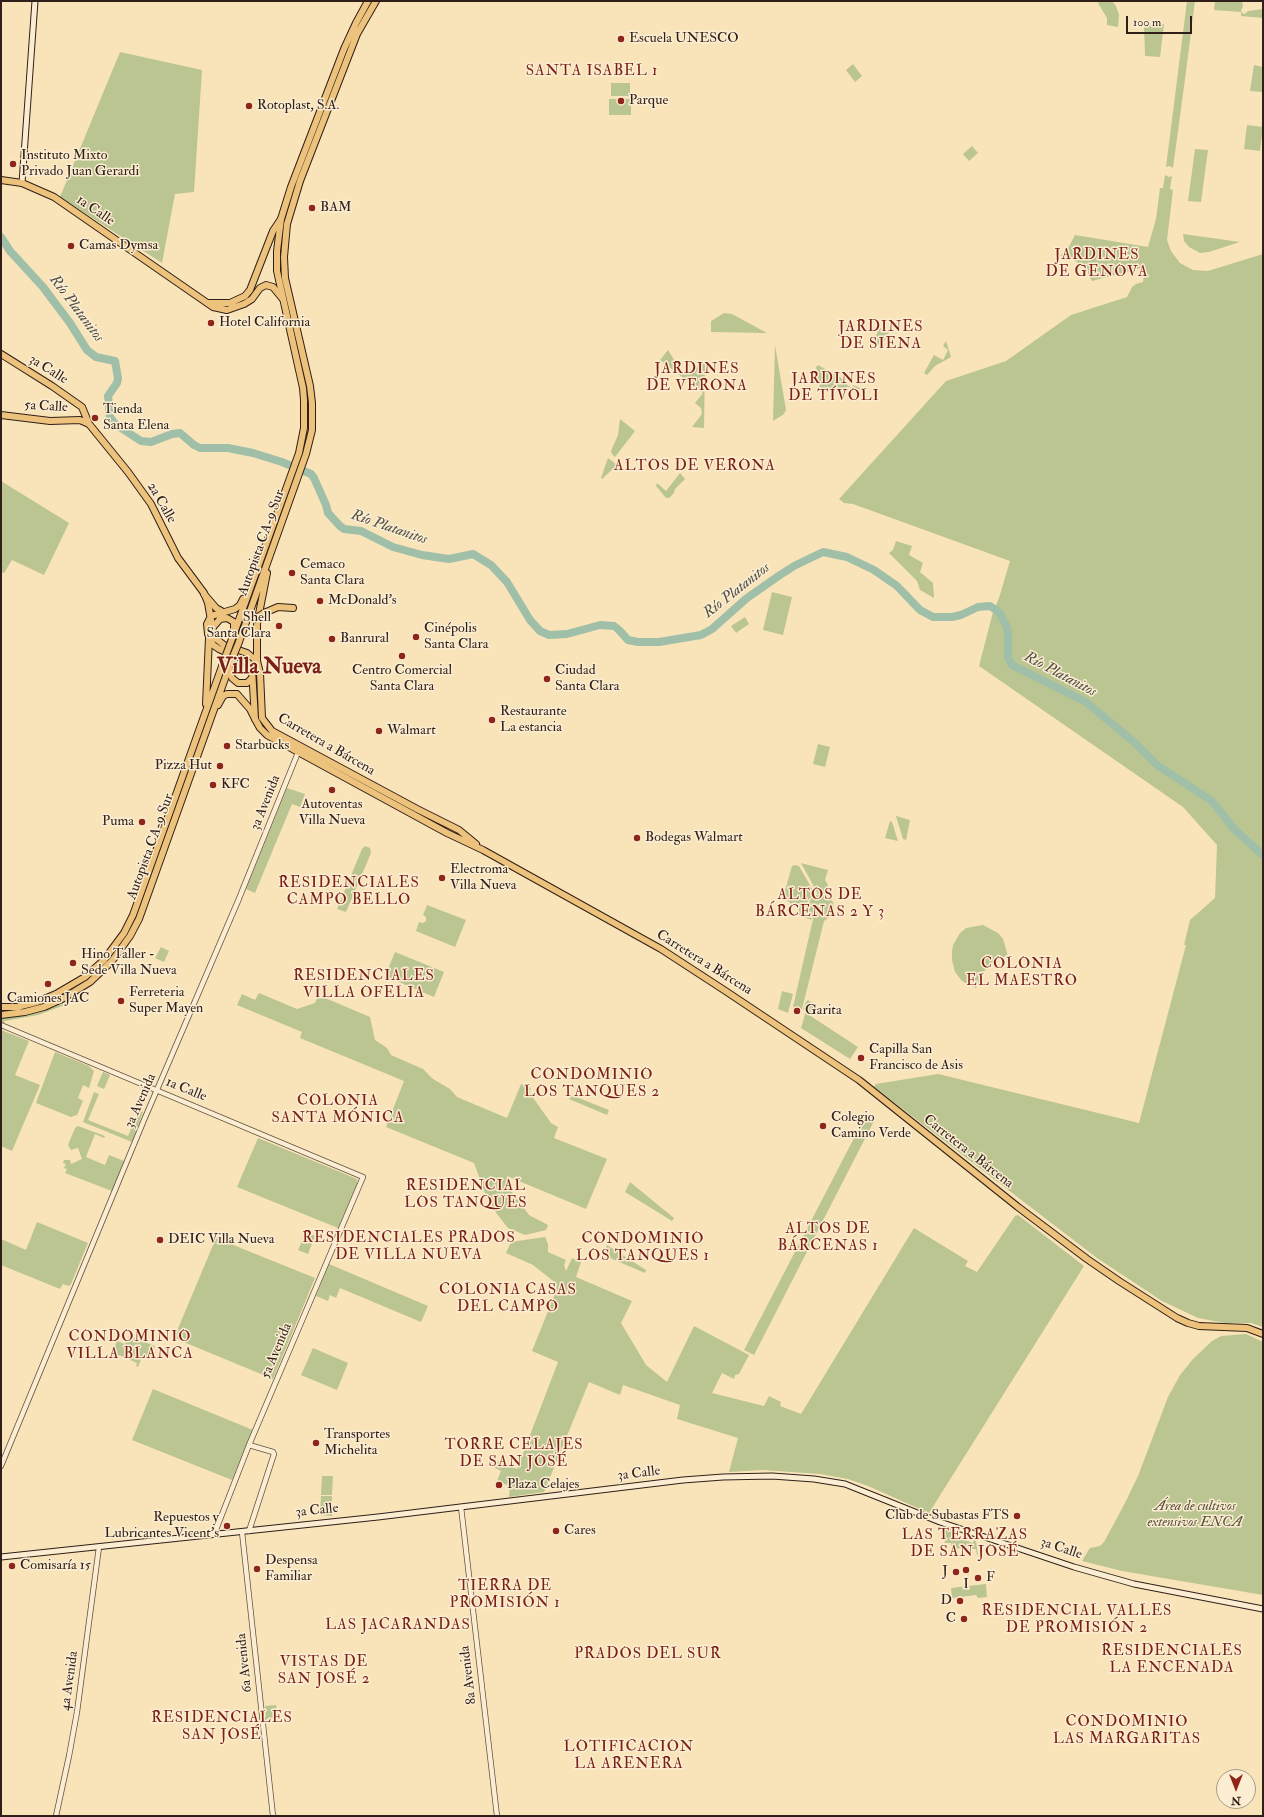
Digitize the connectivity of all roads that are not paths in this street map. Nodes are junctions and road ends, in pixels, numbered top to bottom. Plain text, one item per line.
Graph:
1 (35, 1) edge
2 (368, 1) edge
3 (376, 1) edge
4 (1, 180) edge
5 (22, 183) junction
6 (281, 218) junction
7 (282, 298) junction
8 (209, 303) junction
9 (1, 354) edge
10 (83, 410) junction
11 (1, 415) edge
12 (80, 420) junction
13 (89, 424) junction
14 (273, 548) junction
15 (253, 578) junction
16 (204, 594) junction
17 (293, 608) dead end
18 (223, 612) junction
19 (211, 616) junction
20 (213, 627) junction
21 (243, 633) junction
22 (209, 638) junction
23 (233, 638) junction
24 (257, 661) junction
25 (229, 667) junction
26 (252, 678) junction
27 (209, 712) junction
28 (255, 719) junction
29 (300, 749) junction
30 (459, 830) junction
31 (446, 833) junction
32 (460, 839) junction
33 (483, 850) junction
34 (1, 1007) edge
35 (1, 1015) edge
36 (1, 1025) edge
37 (157, 1091) junction
38 (363, 1177) joint
39 (1263, 1334) edge
40 (249, 1445) junction
41 (1, 1466) edge
42 (461, 1507) junction
43 (249, 1531) junction
44 (242, 1532) junction
45 (214, 1535) junction
46 (99, 1547) junction
47 (1, 1557) edge
48 (1263, 1609) edge
49 (56, 1816) edge
50 (273, 1816) edge
51 (497, 1816) edge

1 - 5 main road
2 - 6 main road, Autopista CA-9 Sur
3 - 14 main road, Autopista CA-9 Sur
4 - 5 main road, 1a Calle
5 - 8 main road, 1a Calle
6 - 7 main road, Autopista CA-9 Sur
6 - 8 main road
7 - 8 main road, 1a Calle
7 - 15 main road, Autopista CA-9 Sur
9 - 10 main road, 3a Calle
10 - 12 main road
10 - 13 main road, 2a Calle
11 - 12 main road, 5a Calle
12 - 13 main road, 5a Calle
13 - 16 main road, 2a Calle
14 - 21 main road, Autopista CA-9 Sur
14 - 24 main road, Carretera a Bárcena
15 - 18 main road
15 - 23 main road, Autopista CA-9 Sur
16 - 18 main road
16 - 19 main road, 2a Calle
17 - 21 main road, bridge
18 - 19 main road
19 - 20 main road, 2a Calle
19 - 22 main road, 2a Calle
20 - 23 main road
20 - 24 main road
21 - 25 main road, Autopista CA-9 Sur, bridge
22 - 26 main road, Carretera a Bárcena
22 - 27 main road, 2a Calle
23 - 27 main road, Autopista CA-9 Sur, bridge
24 - 29 main road, Carretera a Bárcena
25 - 26 main road
25 - 27 main road, Autopista CA-9 Sur
26 - 28 main road, Carretera a Bárcena
27 - 28 main road
27 - 34 main road, Autopista CA-9 Sur
27 - 35 main road, Autopista CA-9 Sur
28 - 29 main road, Carretera a Bárcena
29 - 30 main road, Carretera a Bárcena
29 - 31 main road, Carretera a Bárcena
29 - 37 street, 3a Avenida
30 - 31 main road
30 - 32 main road
30 - 33 main road, Carretera a Bárcena
31 - 32 main road, Carretera a Bárcena
32 - 33 main road, Carretera a Bárcena
33 - 39 main road, Carretera a Bárcena
36 - 37 street, 1a Calle
37 - 38 street, 1a Calle
37 - 41 street, 3a Avenida
38 - 40 street, 5a Avenida
40 - 43 street
40 - 45 street, 5a Avenida
42 - 43 main road, 3a Calle
42 - 48 main road, 3a Calle
42 - 51 street, 8a Avenida
43 - 44 main road, 3a Calle
44 - 45 main road, 3a Calle
44 - 50 street, 6a Avenida
45 - 46 main road, 3a Calle
46 - 47 main road, 3a Calle
46 - 49 street, 4a Avenida

